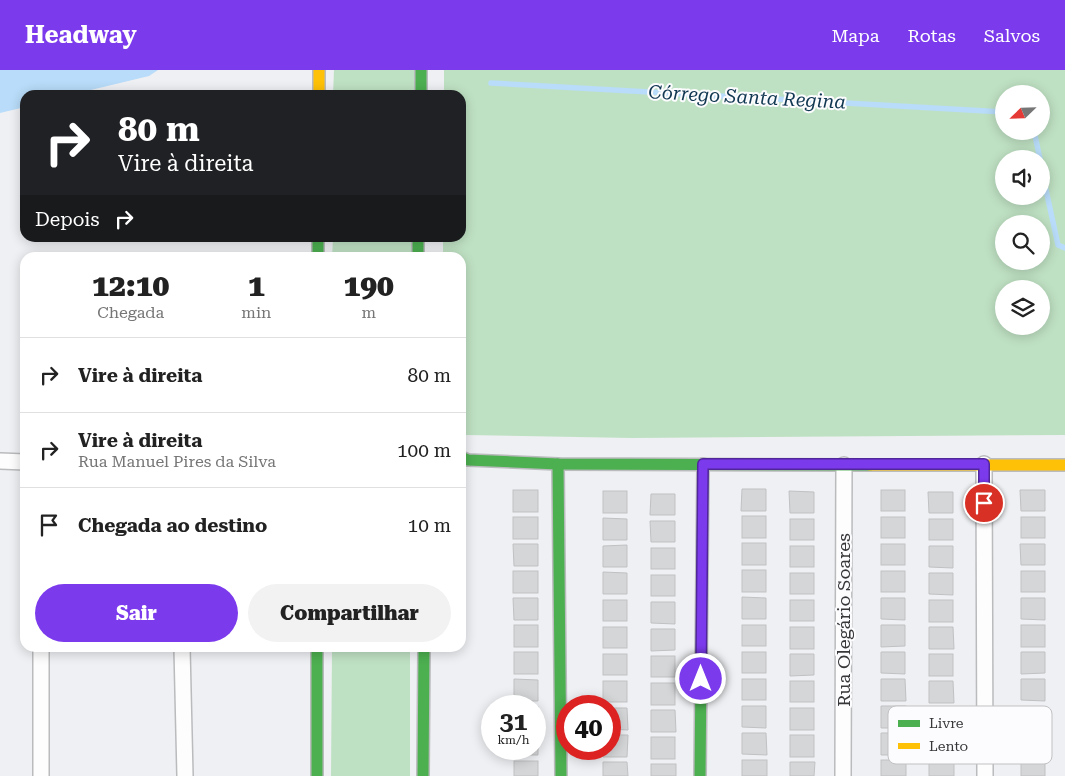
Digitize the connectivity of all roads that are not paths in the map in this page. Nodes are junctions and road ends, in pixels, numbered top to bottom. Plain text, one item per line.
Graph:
1 (319, 70) edge
2 (421, 70) edge
3 (318, 90) edge
4 (421, 90) edge
5 (0, 461) edge
6 (466, 461) edge
7 (20, 462) edge
8 (558, 464) junction
9 (703, 464) junction
10 (984, 464) junction
11 (844, 465) junction
12 (1065, 465) edge
13 (41, 652) edge
14 (182, 652) edge
15 (317, 652) edge
16 (424, 652) edge
17 (985, 706) edge
18 (41, 776) edge
19 (185, 776) edge
20 (317, 776) edge
21 (423, 776) edge
22 (561, 776) edge
23 (700, 776) edge
24 (843, 776) edge

1 - 3 street
2 - 4 street
5 - 7 street
6 - 8 street
8 - 9 street
8 - 22 street
9 - 11 street
9 - 23 street
10 - 11 street
10 - 12 street
10 - 17 street
11 - 24 street, Rua Olegário Soares
13 - 18 street
14 - 19 street
15 - 20 street
16 - 21 street

